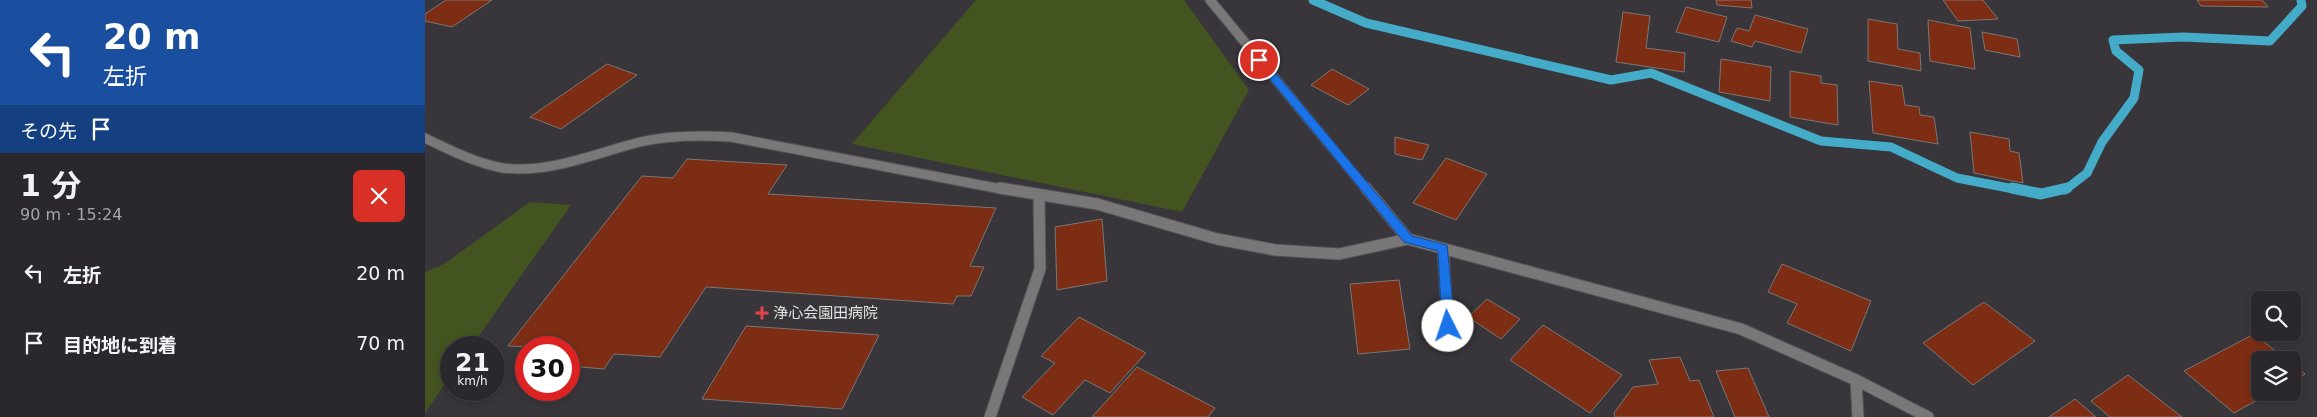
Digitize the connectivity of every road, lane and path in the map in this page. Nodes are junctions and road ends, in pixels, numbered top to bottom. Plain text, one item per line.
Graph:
1 (1210, 0) edge
2 (425, 138) edge
3 (1039, 196) junction
4 (1409, 239) junction
5 (1443, 248) junction
6 (1449, 346) dead end
7 (1856, 380) junction
8 (990, 417) edge
9 (1858, 417) edge
10 (1928, 417) edge

1 - 4 street
2 - 3 street
3 - 4 street
3 - 8 street
4 - 5 street
5 - 6 street
5 - 7 street
7 - 9 street
7 - 10 street

